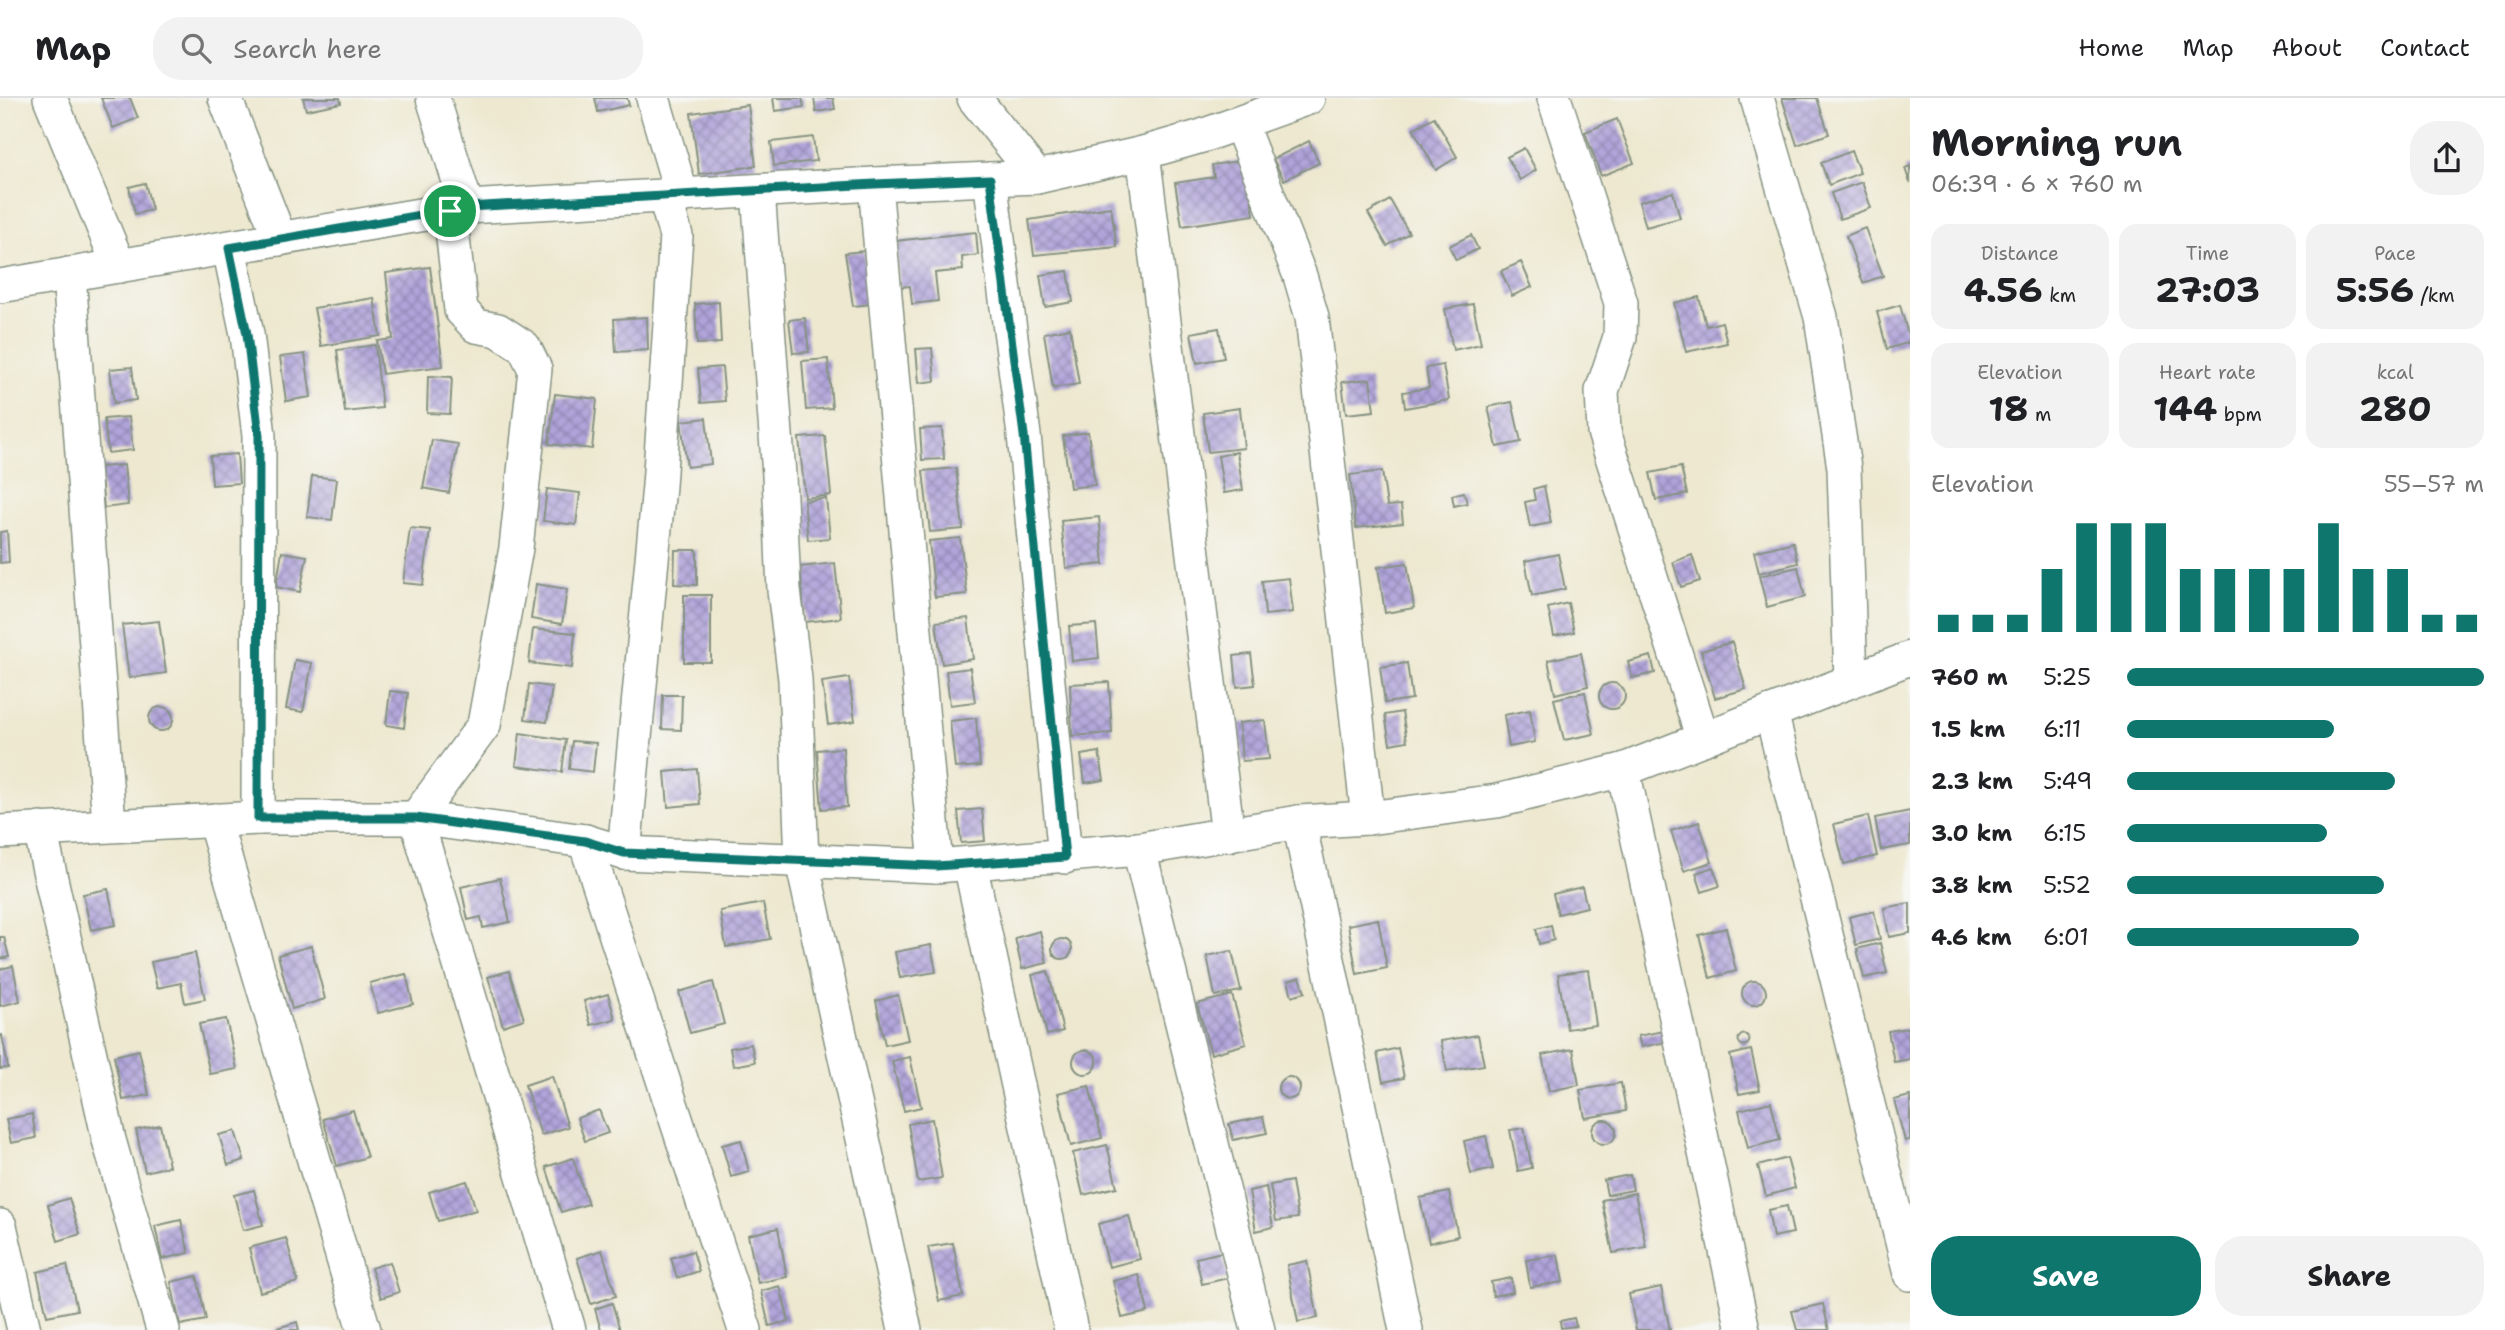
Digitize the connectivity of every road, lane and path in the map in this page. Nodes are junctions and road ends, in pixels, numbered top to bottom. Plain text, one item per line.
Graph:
1 (50, 98) edge
2 (225, 98) edge
3 (433, 98) edge
4 (653, 98) edge
5 (974, 98) edge
6 (1308, 98) edge
7 (1554, 98) edge
8 (1757, 98) edge
9 (1240, 123) junction
10 (1143, 153) junction
11 (1038, 177) junction
12 (990, 179) junction
13 (875, 184) junction
14 (758, 191) junction
15 (673, 197) junction
16 (458, 209) junction
17 (280, 239) junction
18 (229, 248) junction
19 (119, 266) junction
20 (69, 274) junction
21 (0, 286) edge
22 (1910, 658) edge
23 (1851, 681) junction
24 (1771, 712) junction
25 (1703, 739) junction
26 (1623, 771) junction
27 (258, 818) junction
28 (416, 818) junction
29 (1368, 818) junction
30 (214, 820) junction
31 (1299, 822) junction
32 (108, 824) junction
33 (40, 829) junction
34 (0, 832) edge
35 (1228, 835) junction
36 (585, 841) junction
37 (1139, 849) junction
38 (624, 853) junction
39 (1065, 857) junction
40 (802, 860) junction
41 (970, 864) junction
42 (936, 866) junction
43 (0, 1226) edge
44 (1910, 1274) edge
45 (24, 1330) edge
46 (163, 1330) edge
47 (364, 1330) edge
48 (569, 1330) edge
49 (745, 1330) edge
50 (905, 1330) edge
51 (1071, 1330) edge
52 (1258, 1330) edge
53 (1406, 1330) edge
54 (1743, 1330) edge

1 - 19 street
2 - 17 street
3 - 16 street
4 - 15 street
5 - 11 street
6 - 9 street
7 - 25 street
8 - 23 street
9 - 10 street
9 - 29 street
10 - 11 street
10 - 35 street
11 - 12 street
12 - 13 street
12 - 39 street
13 - 14 street
13 - 42 street
14 - 15 street
14 - 40 street
15 - 16 street
15 - 38 street
16 - 17 street
16 - 28 street
17 - 18 street
18 - 19 street
18 - 27 street
19 - 20 street
20 - 21 street
20 - 32 street
22 - 23 street
23 - 24 street
24 - 25 street
24 - 44 street
25 - 26 street
26 - 29 street
26 - 54 street
27 - 28 street
27 - 30 street
28 - 36 street
28 - 48 street
29 - 31 street
30 - 32 street
30 - 47 street
31 - 35 street
31 - 53 street
32 - 33 street
33 - 34 street
33 - 46 street
35 - 37 street
36 - 38 street
36 - 49 street
37 - 39 street
37 - 52 street
38 - 40 street
39 - 41 street
40 - 42 street
40 - 50 street
41 - 42 street
41 - 51 street
43 - 45 street

